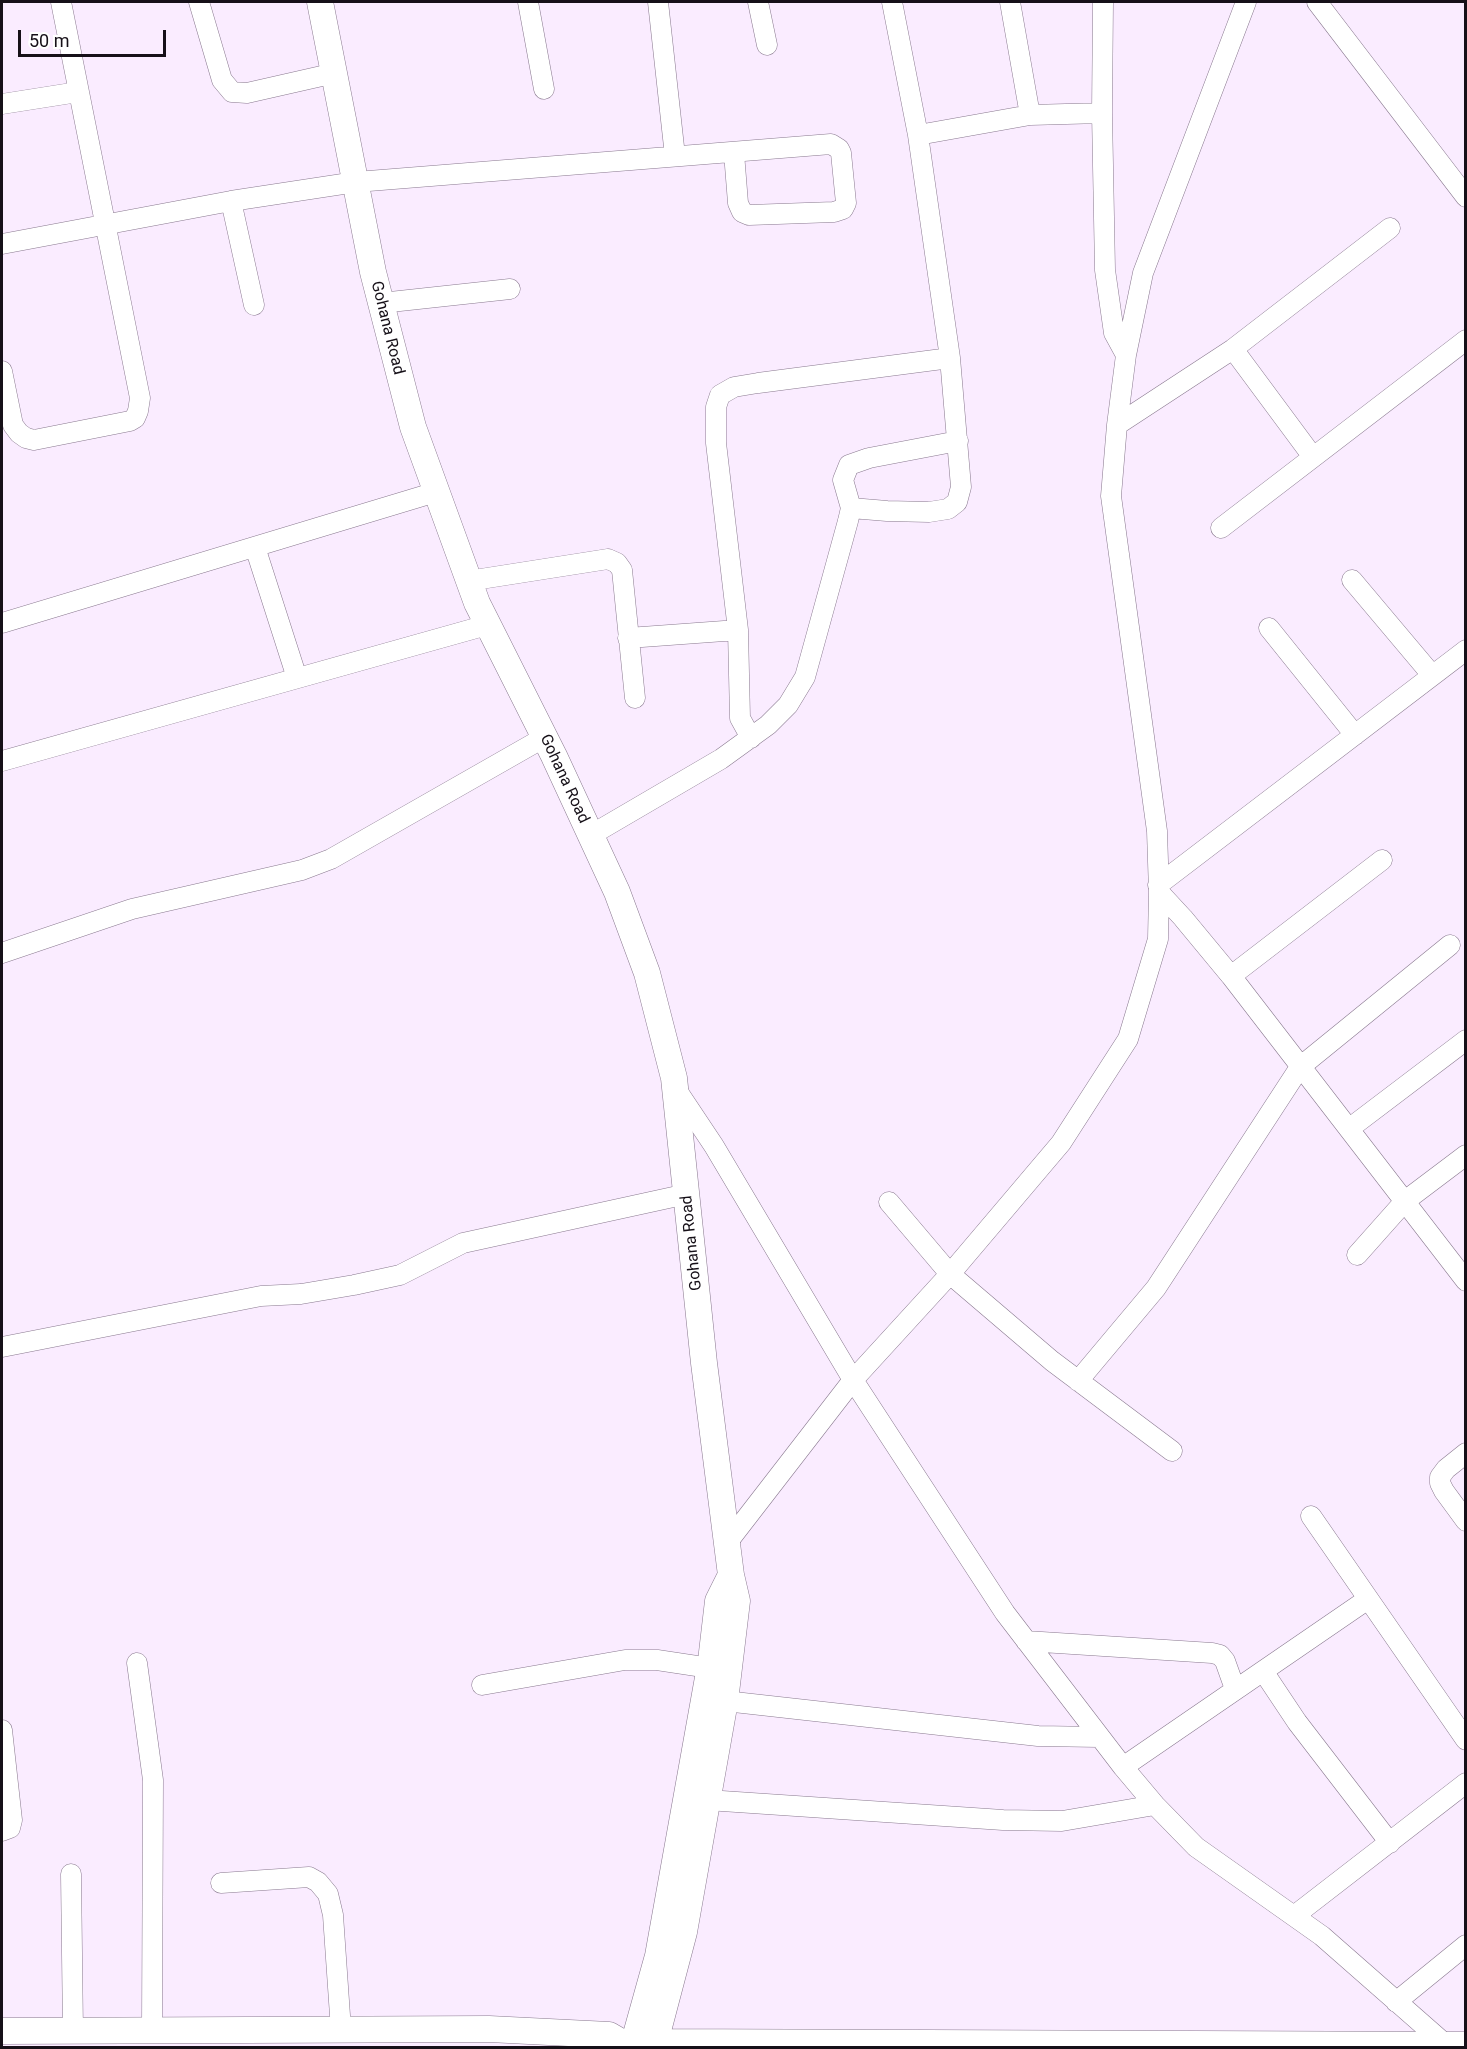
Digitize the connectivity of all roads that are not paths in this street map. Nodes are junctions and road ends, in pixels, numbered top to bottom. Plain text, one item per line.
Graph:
1 (61, 2) edge
2 (199, 2) edge
3 (320, 2) edge
4 (528, 2) edge
5 (658, 2) edge
6 (758, 2) edge
7 (892, 2) edge
8 (1010, 2) edge
9 (1103, 2) edge
10 (1246, 2) edge
11 (1317, 2) edge
12 (767, 45) dead end
13 (335, 73) junction
14 (544, 88) dead end
15 (78, 92) junction
16 (2, 104) edge
17 (1102, 113) junction
18 (1030, 115) junction
19 (918, 135) junction
20 (734, 153) junction
21 (675, 156) junction
22 (356, 182) junction
23 (1465, 196) edge
24 (231, 201) junction
25 (106, 225) junction
26 (1390, 228) dead end
27 (2, 244) edge
28 (510, 289) dead end
29 (381, 303) junction
30 (254, 305) dead end
31 (1466, 340) edge
32 (1233, 349) junction
33 (1126, 355) junction
34 (950, 358) junction
35 (2, 371) edge
36 (1117, 425) junction
37 (958, 441) junction
38 (1313, 457) junction
39 (436, 492) junction
40 (851, 508) junction
41 (1221, 528) dead end
42 (255, 547) junction
43 (1352, 580) dead end
44 (468, 581) junction
45 (2, 623) edge
46 (488, 625) junction
47 (1269, 628) dead end
48 (738, 630) junction
49 (628, 638) junction
50 (1466, 650) edge
51 (1432, 675) junction
52 (297, 678) junction
53 (634, 698) dead end
54 (1355, 735) junction
55 (545, 737) junction
56 (751, 738) junction
57 (3, 757) edge
58 (591, 835) junction
59 (1382, 860) dead end
60 (1158, 889) junction
61 (1450, 945) dead end
62 (2, 952) edge
63 (1231, 976) junction
64 (1466, 1040) edge
65 (1300, 1067) junction
66 (675, 1087) junction
67 (1350, 1128) junction
68 (1466, 1155) edge
69 (687, 1194) junction
70 (1405, 1201) junction
71 (889, 1202) dead end
72 (1357, 1255) dead end
73 (950, 1274) junction
74 (1464, 1274) edge
75 (2, 1347) edge
76 (853, 1380) junction
77 (1078, 1381) junction
78 (1172, 1451) dead end
79 (1466, 1453) edge
80 (1311, 1516) dead end
81 (1466, 1521) edge
82 (727, 1543) junction
83 (731, 1575) junction
84 (1368, 1599) junction
85 (1026, 1641) junction
86 (137, 1663) dead end
87 (710, 1668) junction
88 (1263, 1671) junction
89 (482, 1685) dead end
90 (1235, 1689) junction
91 (725, 1701) junction
92 (2, 1730) edge
93 (1100, 1737) junction
94 (1466, 1740) edge
95 (1123, 1767) junction
96 (1466, 1783) edge
97 (706, 1800) junction
98 (1155, 1805) junction
99 (2, 1831) edge
100 (1390, 1843) junction
101 (71, 1874) dead end
102 (221, 1883) dead end
103 (1294, 1916) junction
104 (1466, 1945) edge
105 (1396, 2002) junction
106 (341, 2030) junction
107 (2, 2031) edge
108 (152, 2031) junction
109 (73, 2032) junction
110 (634, 2045) edge
111 (959, 2045) edge
112 (1455, 2045) edge
113 (1147, 2046) edge

1 - 15 street
2 - 13 street
3 - 13 main road, Gohana Road
4 - 14 street
5 - 21 street
6 - 12 street
7 - 19 street
8 - 18 street
9 - 17 street
10 - 33 street
11 - 23 street
13 - 22 main road, Gohana Road
15 - 16 street
15 - 25 street
17 - 18 street
17 - 33 street
18 - 19 street
19 - 34 street
20 - 20 street
20 - 21 street
21 - 22 street
22 - 24 street
22 - 29 main road, Gohana Road
24 - 25 street
24 - 30 street
25 - 27 street
25 - 35 street
26 - 32 street
28 - 29 street
29 - 39 main road, Gohana Road
31 - 38 street
32 - 36 street
32 - 38 street
33 - 36 street
34 - 37 street
34 - 48 street
36 - 60 street
37 - 40 street
37 - 40 street
38 - 41 street
39 - 42 street
39 - 44 main road, Gohana Road
40 - 56 street
42 - 45 street
42 - 52 street
43 - 51 street
44 - 46 main road, Gohana Road
44 - 49 street
46 - 52 street
46 - 55 main road, Gohana Road
47 - 54 street
48 - 49 street
48 - 56 street
49 - 53 street
50 - 51 street
51 - 54 street
52 - 57 street
54 - 60 street
55 - 58 main road, Gohana Road
55 - 62 street
56 - 58 street
58 - 66 main road, Gohana Road
59 - 63 street
60 - 63 street
60 - 73 street
61 - 65 street
63 - 65 street
64 - 67 street
65 - 67 street
65 - 77 street
66 - 69 main road, Gohana Road
66 - 76 street
67 - 70 street
68 - 70 street
69 - 75 street
69 - 82 main road, Gohana Road
70 - 72 street
70 - 74 street
71 - 73 street
73 - 76 street
73 - 77 street
76 - 82 street
76 - 85 street
77 - 78 street
79 - 81 street
80 - 84 street
82 - 83 main road, Gohana Road
83 - 87 main road
83 - 91 main road, Gohana Road
84 - 88 street
84 - 94 street
85 - 90 street
85 - 93 street
86 - 108 street
87 - 89 street
87 - 110 main road
88 - 90 street
88 - 100 street
90 - 95 street
91 - 93 street
91 - 97 main road, Gohana Road
92 - 99 street
93 - 95 street
95 - 98 street
96 - 100 street
97 - 98 street
97 - 110 main road, Gohana Road
98 - 103 street
100 - 103 street
101 - 109 street
102 - 106 street
103 - 105 street
104 - 105 street
105 - 112 street
106 - 108 main road
106 - 110 main road
107 - 109 main road
108 - 109 main road
110 - 111 main road
111 - 113 main road
112 - 113 main road

